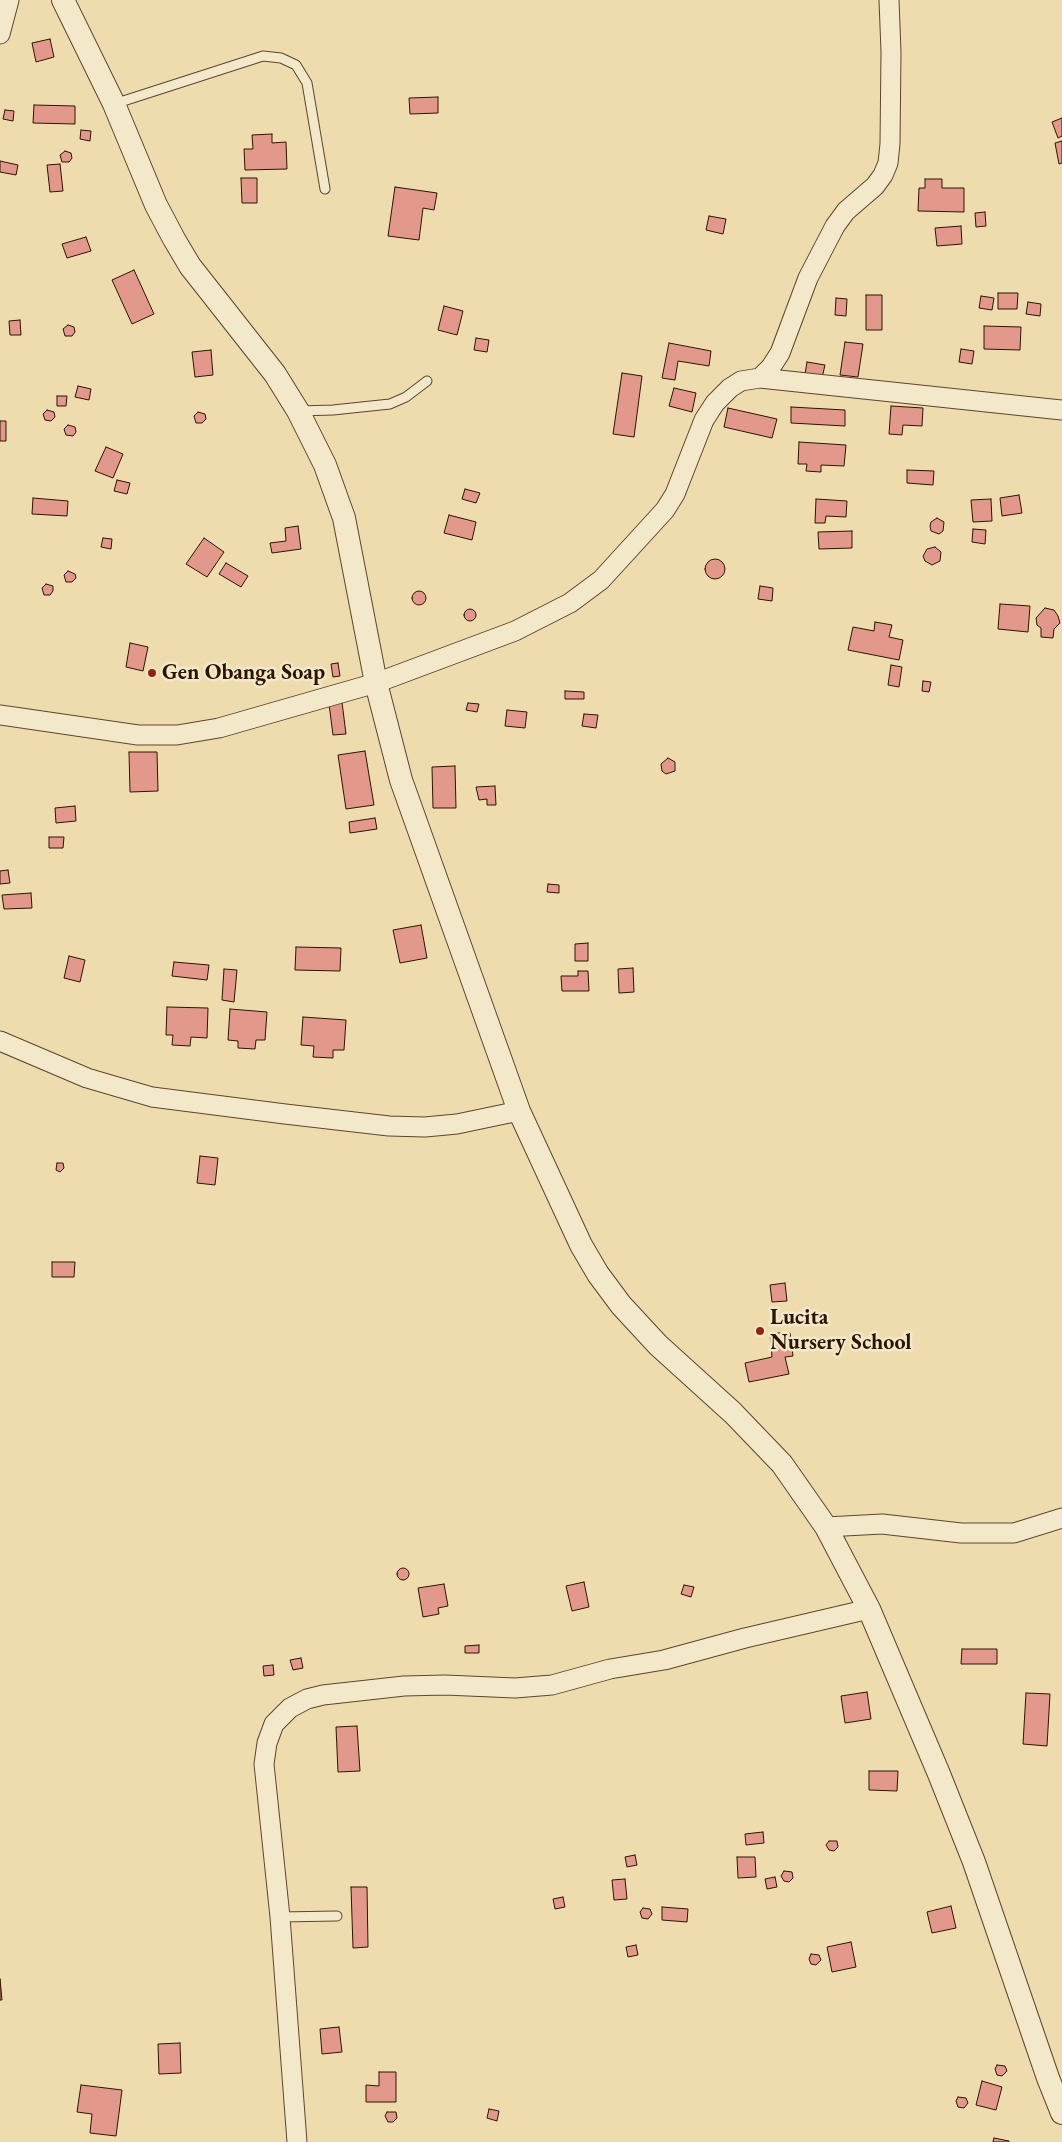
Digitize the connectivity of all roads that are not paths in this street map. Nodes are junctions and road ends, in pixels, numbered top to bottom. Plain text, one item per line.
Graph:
1 (9, 0) edge
2 (63, 0) edge
3 (888, 0) edge
4 (0, 34) edge
5 (114, 104) junction
6 (325, 189) dead end
7 (760, 378) junction
8 (427, 381) dead end
9 (1062, 410) edge
10 (298, 411) junction
11 (376, 683) junction
12 (0, 715) edge
13 (0, 1041) edge
14 (519, 1111) junction
15 (1062, 1518) edge
16 (826, 1527) junction
17 (869, 1608) junction
18 (336, 1916) dead end
19 (280, 1917) junction
20 (1062, 2113) edge
21 (296, 2142) edge

1 - 4 street
2 - 5 street
3 - 7 street
5 - 6 lane
5 - 10 street
7 - 9 street
7 - 11 street
8 - 10 lane
10 - 11 street
11 - 12 street
11 - 14 street
13 - 14 street
14 - 16 street
15 - 16 street
16 - 17 street
17 - 19 street
17 - 20 street
18 - 19 lane
19 - 21 street

